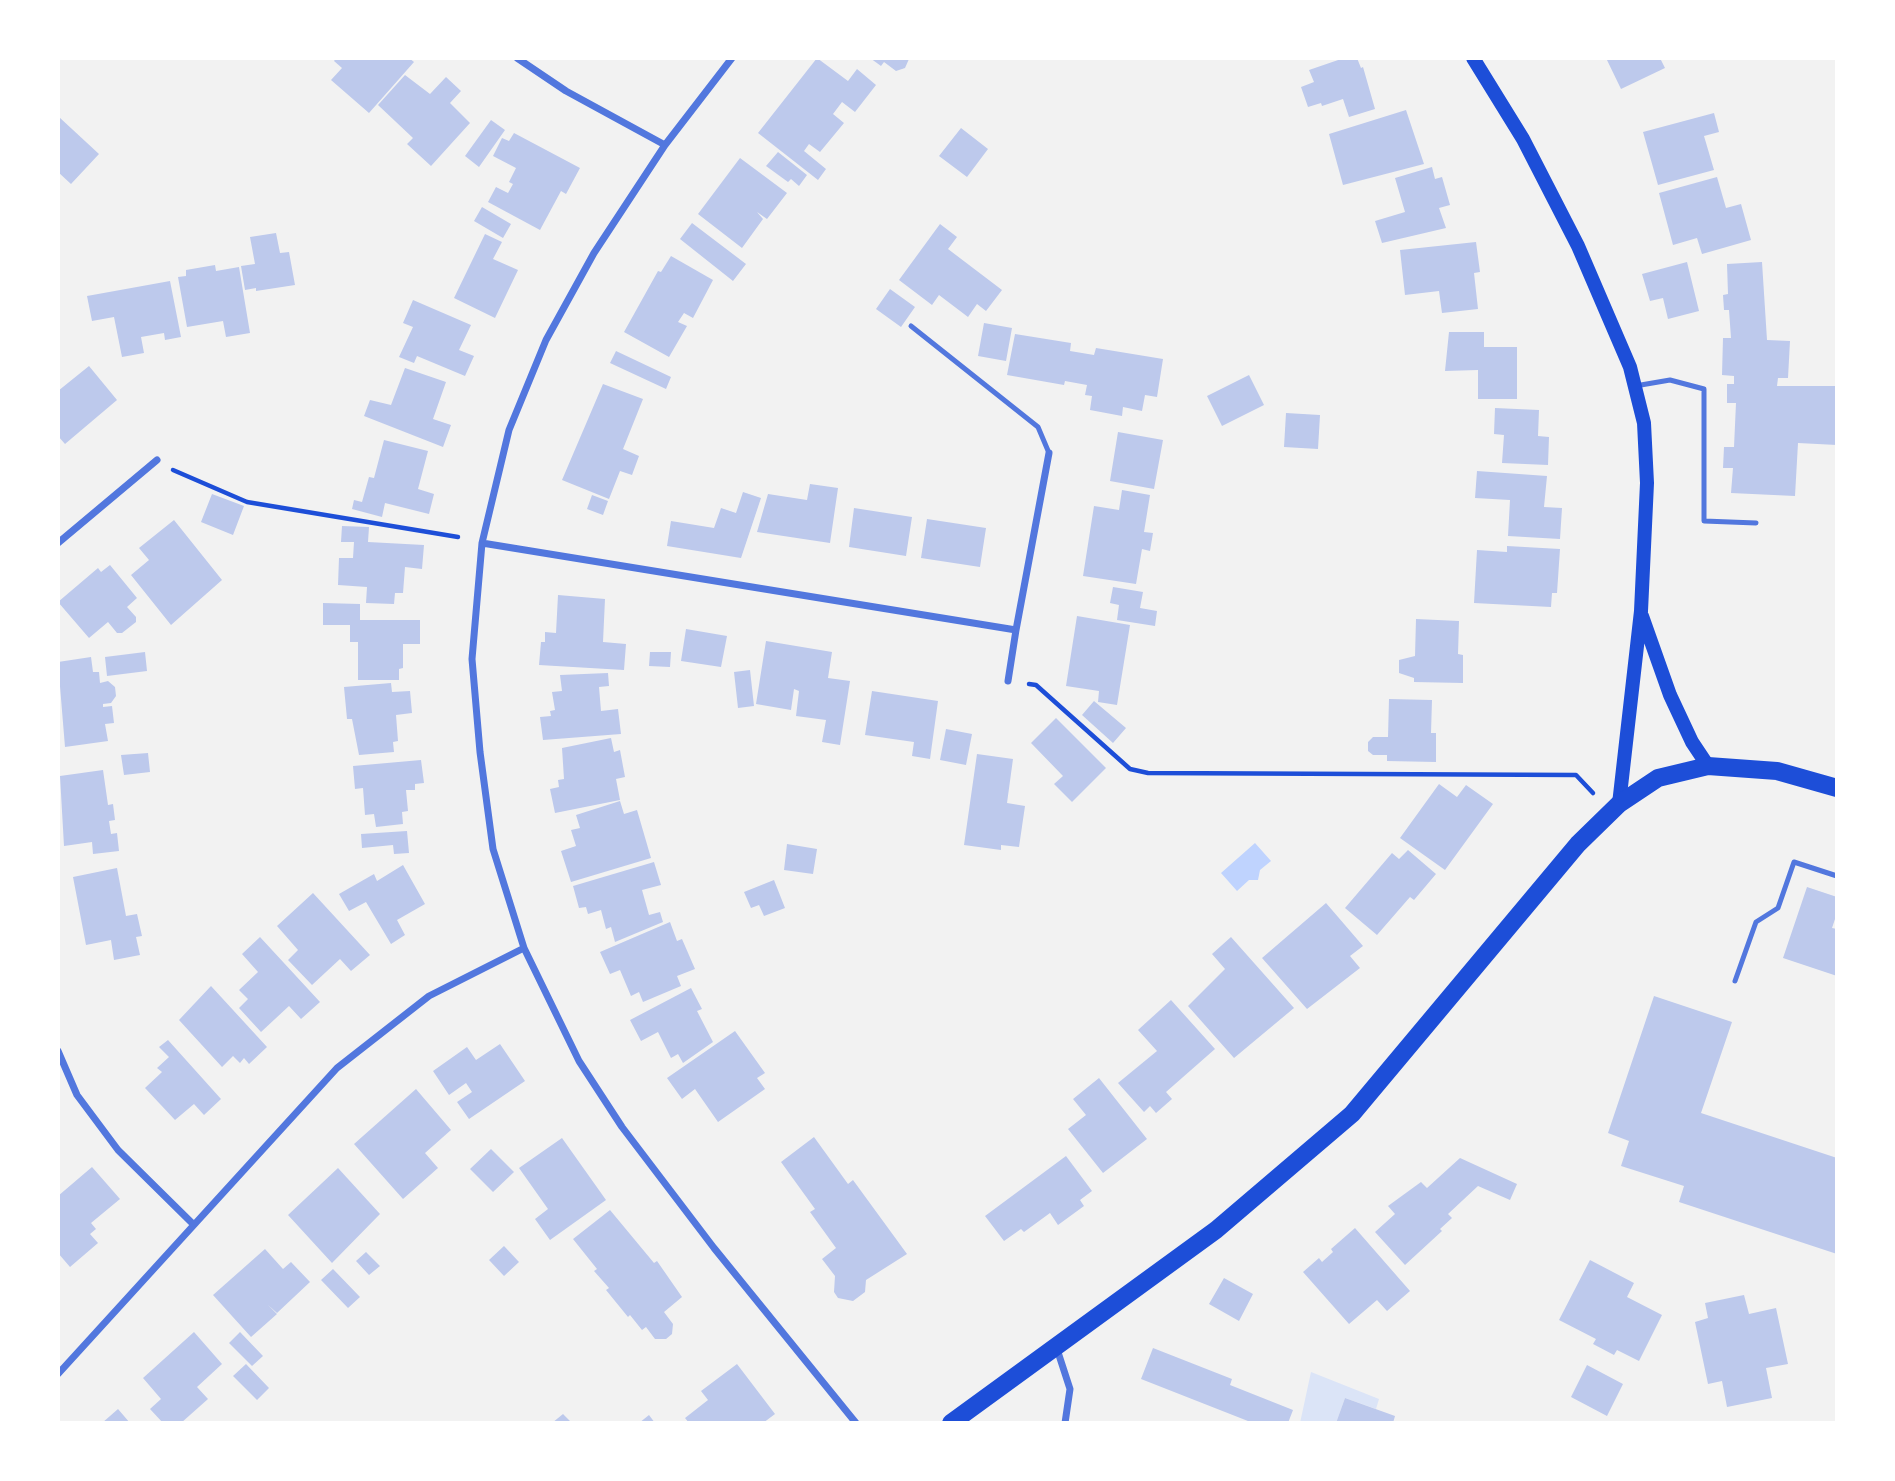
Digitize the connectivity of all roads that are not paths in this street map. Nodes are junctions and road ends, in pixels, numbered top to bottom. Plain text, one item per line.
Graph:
1 (517, 58) edge
2 (732, 58) edge
3 (1473, 58) edge
4 (665, 145) junction
5 (911, 326) dead end
6 (1635, 386) junction
7 (1049, 453) joint
8 (157, 460) road end
9 (1756, 523) dead end
10 (58, 543) edge
11 (482, 543) junction
12 (1641, 611) junction
13 (1016, 630) junction
14 (1008, 681) road end
15 (1708, 765) junction
16 (1837, 788) edge
17 (1615, 807) junction
18 (1837, 876) edge
19 (524, 948) junction
20 (1735, 981) dead end
21 (58, 1051) edge
22 (193, 1224) junction
23 (1057, 1349) junction
24 (58, 1374) edge
25 (856, 1423) edge
26 (951, 1423) edge
27 (1065, 1423) edge

1 - 4 street
2 - 4 street
3 - 6 main road
4 - 11 street
5 - 7 lane
6 - 9 lane
6 - 12 main road
7 - 13 street
8 - 10 street
11 - 13 street
11 - 19 street
12 - 15 main road
12 - 17 main road
13 - 14 street
15 - 16 main road
15 - 17 main road
17 - 23 main road
18 - 20 lane
19 - 22 street
19 - 25 street
21 - 22 street
22 - 24 street
23 - 26 main road
23 - 27 street

